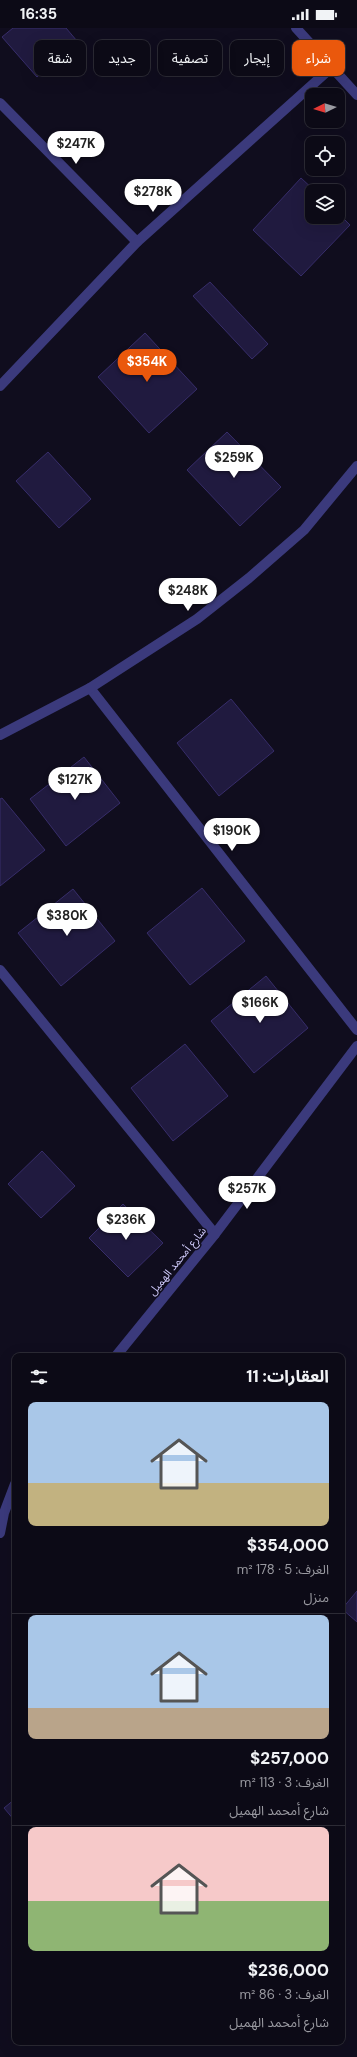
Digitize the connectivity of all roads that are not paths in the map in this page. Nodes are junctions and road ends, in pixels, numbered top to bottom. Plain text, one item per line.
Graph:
1 (296, 28) edge
2 (306, 40) edge
3 (322, 76) edge
4 (339, 76) edge
5 (357, 95) edge
6 (0, 103) edge
7 (137, 242) junction
8 (0, 386) edge
9 (357, 466) edge
10 (90, 688) junction
11 (0, 735) edge
12 (0, 970) edge
13 (357, 1030) edge
14 (357, 1046) edge
15 (215, 1234) junction
16 (118, 1353) edge
17 (12, 1492) edge
18 (0, 1533) edge

1 - 2 street
3 - 7 street
4 - 5 street
6 - 7 street
7 - 8 street
9 - 10 street
10 - 11 street
10 - 13 street
12 - 15 street
14 - 15 street, شارع أمحمد الهميل
15 - 16 street, شارع أمحمد الهميل
17 - 18 street

